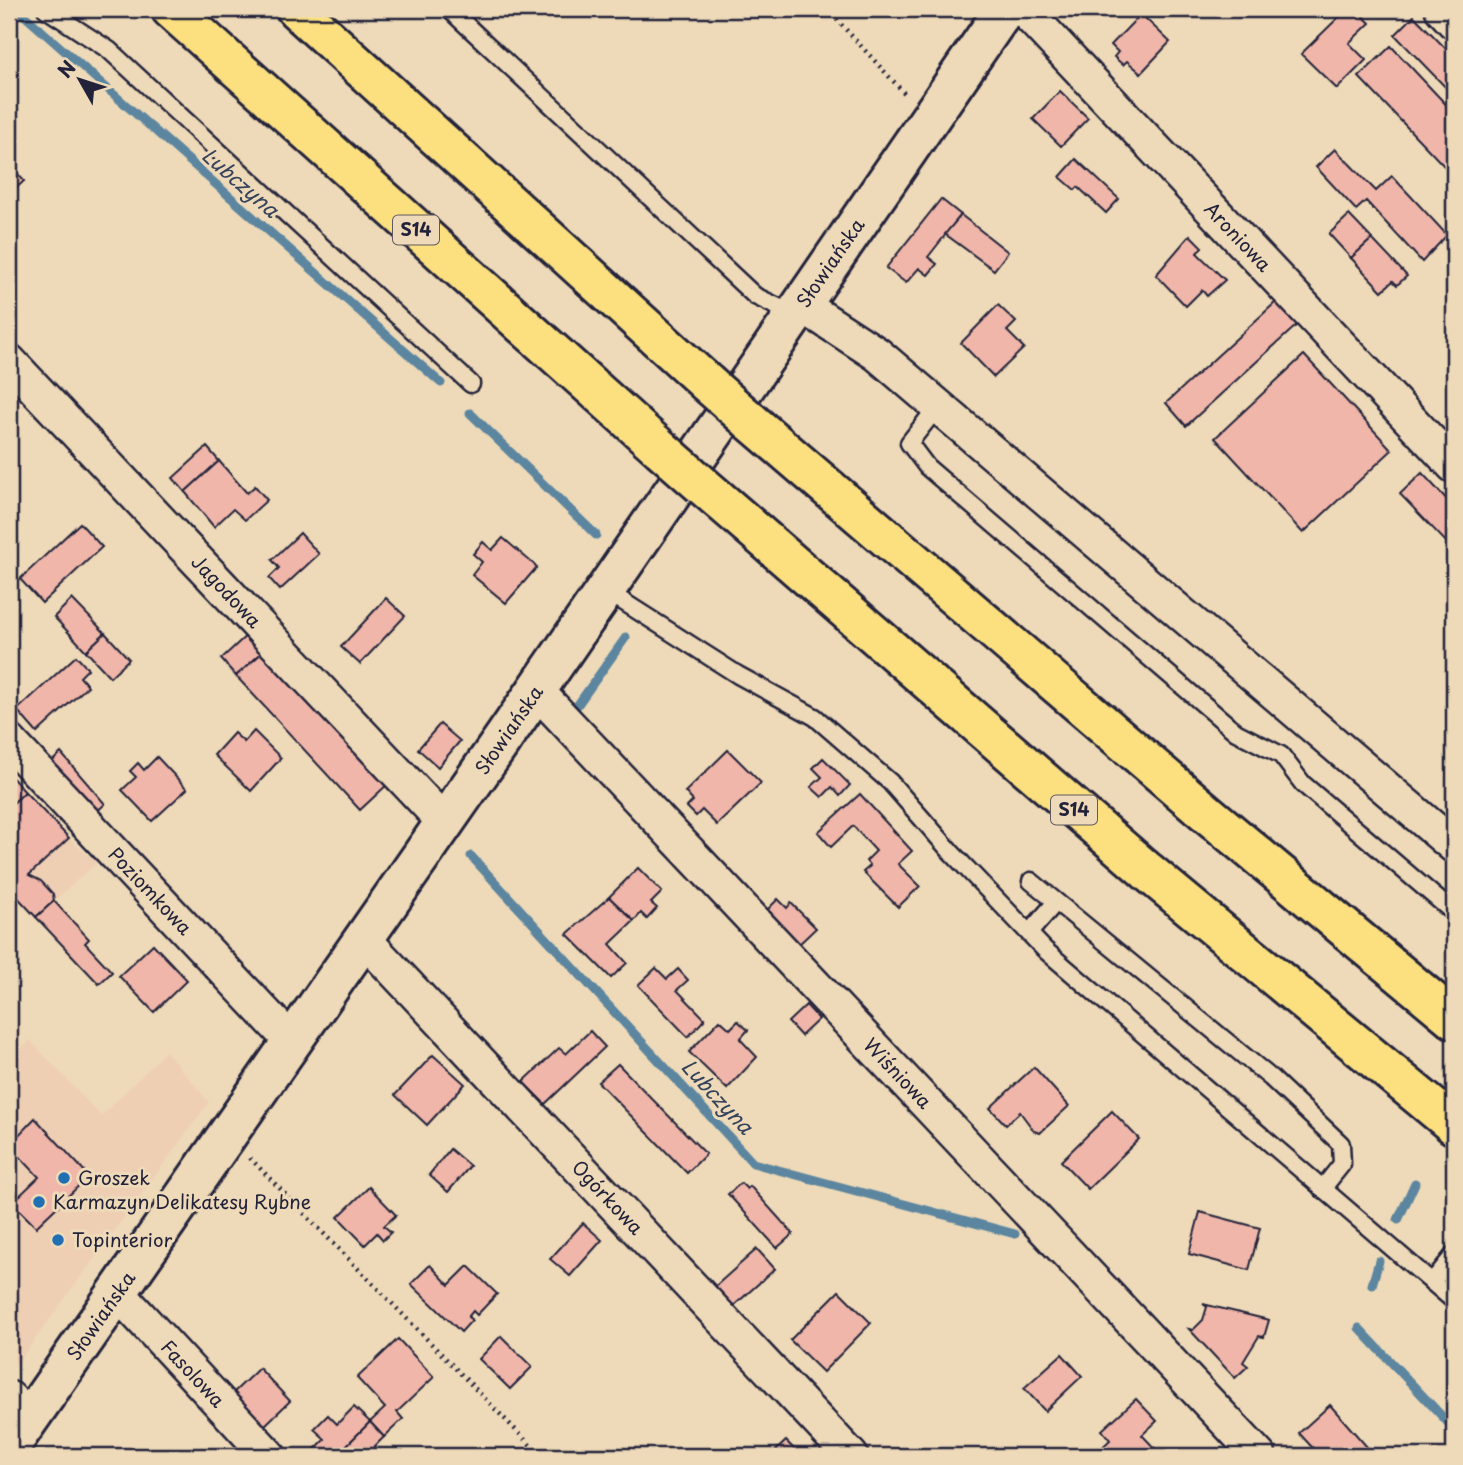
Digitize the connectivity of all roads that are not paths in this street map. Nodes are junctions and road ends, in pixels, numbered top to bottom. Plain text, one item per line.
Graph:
1 (46, 9) edge
2 (172, 9) edge
3 (296, 9) edge
4 (449, 9) edge
5 (1005, 9) edge
6 (1023, 9) edge
7 (1442, 9) edge
8 (1454, 22) edge
9 (799, 310) junction
10 (9, 361) edge
11 (471, 384) dead end
12 (938, 406) junction
13 (1454, 466) edge
14 (604, 590) junction
15 (536, 690) junction
16 (9, 741) edge
17 (444, 823) junction
18 (1454, 846) edge
19 (1031, 881) dead end
20 (1056, 902) junction
21 (1454, 913) edge
22 (1029, 933) junction
23 (364, 939) junction
24 (1454, 1019) edge
25 (292, 1042) junction
26 (1454, 1125) edge
27 (1322, 1189) junction
28 (1454, 1255) edge
29 (1432, 1282) junction
30 (118, 1293) junction
31 (1454, 1301) edge
32 (15, 1422) edge
33 (270, 1456) edge
34 (851, 1456) edge
35 (1259, 1456) edge

1 - 11 lane
2 - 26 highway, S14, bridge
3 - 24 highway, bridge
4 - 9 lane
5 - 9 street, Słowiańska
6 - 13 street, Aroniowa
7 - 8 street
9 - 12 street
9 - 14 street, Słowiańska
10 - 17 street, Jagodowa
12 - 18 street
12 - 21 lane
14 - 15 street, Słowiańska
14 - 22 lane
15 - 17 street, Słowiańska
15 - 35 street, Wiśniowa
16 - 25 street, Poziomkowa
17 - 23 street, Słowiańska
19 - 20 lane
20 - 22 lane
20 - 27 lane
22 - 27 lane
23 - 25 street, Słowiańska
23 - 34 street, Ogórkowa
25 - 30 street, Słowiańska
27 - 29 lane
28 - 29 lane
29 - 31 lane
30 - 32 street, Słowiańska
30 - 33 street, Fasolowa

